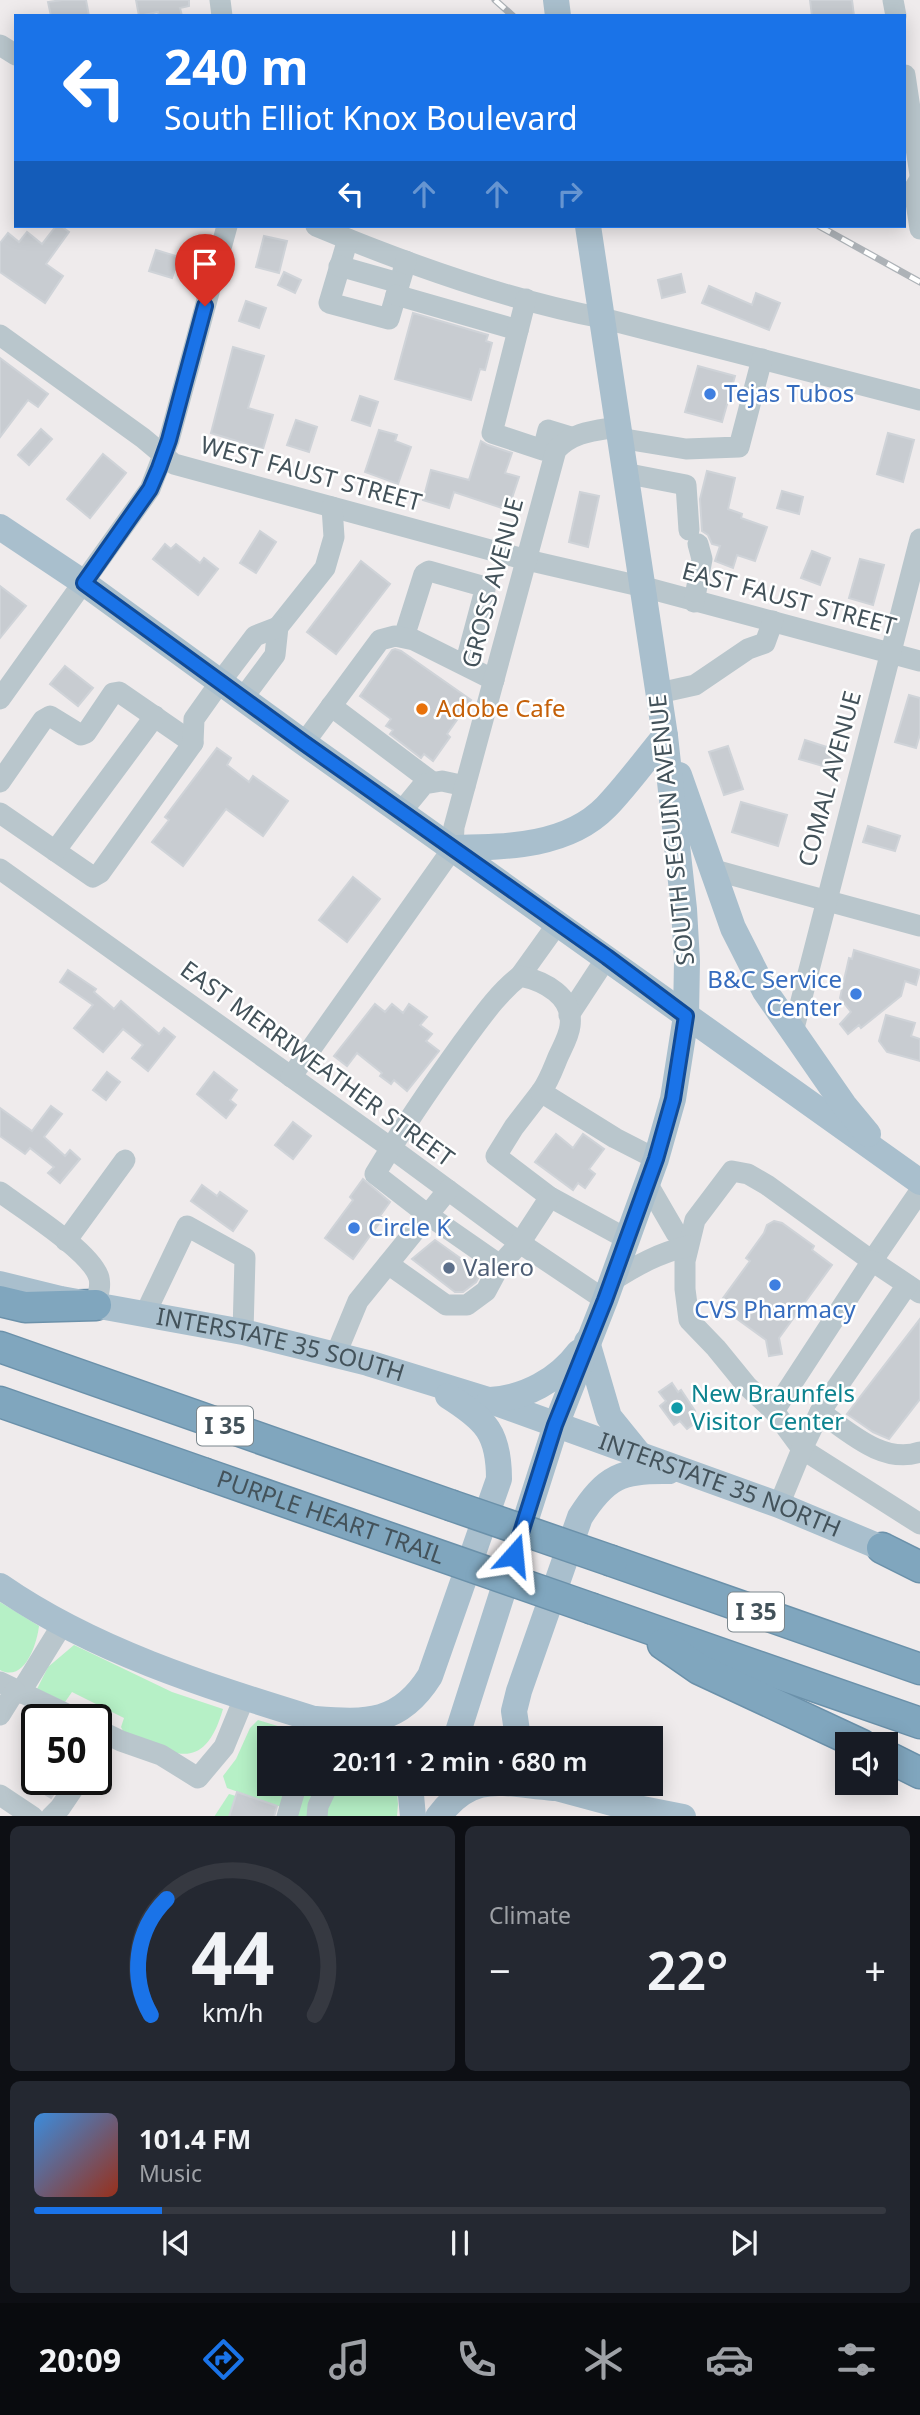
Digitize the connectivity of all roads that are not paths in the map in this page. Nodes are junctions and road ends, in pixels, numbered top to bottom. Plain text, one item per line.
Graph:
1 (906, 82) edge
2 (920, 177) edge
3 (226, 228) edge
4 (321, 228) edge
5 (588, 228) edge
6 (920, 229) edge
7 (348, 239) junction
8 (406, 261) junction
9 (339, 266) junction
10 (397, 289) junction
11 (526, 299) junction
12 (602, 318) junction
13 (518, 330) junction
14 (0, 335) edge
15 (762, 359) junction
16 (920, 400) edge
17 (618, 433) junction
18 (572, 437) junction
19 (163, 457) junction
20 (624, 473) junction
21 (332, 507) junction
22 (0, 527) edge
23 (920, 539) edge
24 (527, 560) junction
25 (84, 583) junction
26 (644, 587) junction
27 (694, 602) junction
28 (773, 621) junction
29 (278, 627) junction
30 (404, 637) junction
31 (890, 654) junction
32 (920, 662) edge
33 (465, 665) junction
34 (494, 680) junction
35 (221, 681) junction
36 (659, 693) junction
37 (243, 698) junction
38 (0, 699) edge
39 (331, 706) junction
40 (155, 716) junction
41 (665, 736) junction
42 (193, 743) junction
43 (304, 743) junction
44 (0, 782) edge
45 (432, 782) junction
46 (465, 786) junction
47 (401, 812) junction
48 (0, 813) edge
49 (453, 848) junction
50 (55, 851) junction
51 (0, 869) edge
52 (714, 870) junction
53 (826, 899) junction
54 (558, 923) junction
55 (920, 926) edge
56 (607, 957) junction
57 (520, 976) junction
58 (569, 1016) junction
59 (686, 1016) junction
60 (793, 1032) junction
61 (291, 1077) junction
62 (541, 1092) junction
63 (391, 1148) junction
64 (125, 1160) dead end
65 (895, 1164) junction
66 (652, 1171) junction
67 (920, 1182) edge
68 (448, 1190) junction
69 (920, 1191) edge
70 (0, 1192) edge
71 (550, 1197) junction
72 (428, 1215) junction
73 (627, 1239) junction
74 (66, 1241) junction
75 (520, 1243) junction
76 (688, 1246) junction
77 (872, 1261) junction
78 (388, 1264) junction
79 (500, 1265) junction
80 (0, 1284) edge
81 (913, 1289) edge
82 (609, 1291) junction
83 (0, 1301) edge
84 (96, 1305) junction
85 (145, 1314) junction
86 (243, 1332) junction
87 (587, 1342) junction
88 (0, 1347) edge
89 (336, 1354) junction
90 (419, 1378) junction
91 (488, 1400) junction
92 (0, 1402) edge
93 (774, 1411) junction
94 (820, 1412) junction
95 (555, 1425) junction
96 (802, 1449) junction
97 (920, 1452) edge
98 (640, 1455) junction
99 (689, 1472) junction
100 (779, 1505) junction
101 (920, 1524) edge
102 (920, 1547) edge
103 (882, 1548) junction
104 (920, 1566) edge
105 (0, 1586) edge
106 (636, 1624) junction
107 (62, 1625) junction
108 (910, 1666) edge
109 (12, 1689) edge
110 (245, 1696) junction
111 (44, 1704) edge
112 (0, 1714) edge
113 (920, 1723) edge
114 (308, 1726) edge
115 (325, 1726) edge
116 (460, 1726) edge
117 (516, 1726) edge
118 (835, 1732) edge
119 (112, 1736) edge
120 (898, 1762) edge
121 (920, 1773) edge
122 (0, 1795) edge
123 (69, 1795) edge
124 (293, 1796) edge
125 (323, 1796) edge
126 (411, 1796) edge
127 (434, 1796) edge
128 (455, 1796) edge
129 (589, 1796) edge
130 (33, 1816) edge
131 (51, 1816) edge
132 (287, 1816) edge
133 (317, 1816) edge
134 (413, 1816) edge
135 (426, 1816) edge
136 (438, 1816) edge
137 (683, 1816) edge

1 - 2 street
2 - 6 street
3 - 19 street
4 - 7 street
5 - 12 main road, SOUTH SEGUIN AVENUE
7 - 8 street
7 - 9 street
8 - 10 street
8 - 11 street
9 - 10 street
9 - 10 street
10 - 13 street
11 - 12 street
11 - 13 street
12 - 15 street
12 - 17 main road, SOUTH SEGUIN AVENUE
13 - 18 street
14 - 19 street, WEST FAUST STREET
15 - 16 street
15 - 17 street
17 - 18 street
17 - 20 main road, SOUTH SEGUIN AVENUE
18 - 24 street, GROSS AVENUE
19 - 21 street, WEST FAUST STREET
19 - 25 street
20 - 26 main road, SOUTH SEGUIN AVENUE
20 - 27 street
21 - 24 street, WEST FAUST STREET
21 - 29 street
22 - 25 main road
23 - 31 street, COMAL AVENUE
24 - 26 street, WEST FAUST STREET
24 - 34 street, GROSS AVENUE
25 - 35 main road
25 - 38 street
26 - 27 street, EAST FAUST STREET
26 - 36 main road, SOUTH SEGUIN AVENUE
27 - 28 street, EAST FAUST STREET
28 - 31 street, EAST FAUST STREET
28 - 36 street
29 - 35 street
29 - 37 street
30 - 33 street
30 - 33 street
30 - 39 street
31 - 32 street, EAST FAUST STREET
31 - 53 street, COMAL AVENUE
33 - 34 street
34 - 46 street, GROSS AVENUE
35 - 37 main road
35 - 42 street
36 - 41 main road, SOUTH SEGUIN AVENUE
37 - 43 main road
39 - 43 street
39 - 45 street
40 - 42 street
40 - 44 street
40 - 50 street
41 - 49 main road
41 - 52 main road
41 - 59 main road, SOUTH SEGUIN AVENUE
42 - 50 street
43 - 47 main road
45 - 46 street
45 - 47 street
46 - 49 street, GROSS AVENUE
47 - 49 main road
48 - 50 street
49 - 54 main road
49 - 61 street, GROSS AVENUE
51 - 61 street, EAST MERRIWEATHER STREET
52 - 53 street
52 - 60 main road
53 - 55 street
53 - 60 street, COMAL AVENUE
54 - 56 main road
54 - 57 street
56 - 58 street
56 - 59 main road
57 - 58 street
57 - 63 street
58 - 62 street
59 - 65 main road
59 - 66 main road, SOUTH SEGUIN AVENUE
60 - 65 main road
61 - 63 street, EAST MERRIWEATHER STREET
62 - 66 street
62 - 71 street
63 - 68 street, EAST MERRIWEATHER STREET
63 - 72 street
64 - 74 street
65 - 67 main road
66 - 73 main road, SOUTH SEGUIN AVENUE
66 - 76 street
68 - 72 street
68 - 75 street, EAST MERRIWEATHER STREET
69 - 77 street
70 - 74 street
71 - 73 street
71 - 75 street
72 - 78 street
72 - 79 street
73 - 82 main road, SOUTH SEGUIN AVENUE
74 - 84 street
75 - 79 street
75 - 82 street, EAST MERRIWEATHER STREET
76 - 77 street
76 - 82 street
76 - 93 street
77 - 81 street
77 - 93 street
78 - 79 street
78 - 89 street
80 - 84 main road, INTERSTATE 35 SOUTH
81 - 94 street
82 - 87 main road, SOUTH SEGUIN AVENUE
83 - 84 highway
84 - 85 main road, INTERSTATE 35 SOUTH
85 - 86 main road, INTERSTATE 35 SOUTH
85 - 86 street
86 - 89 main road, INTERSTATE 35 SOUTH
87 - 91 main road
87 - 95 main road, SOUTH SEGUIN AVENUE
87 - 98 main road
88 - 108 highway, PURPLE HEART TRAIL / I 35, bridge
89 - 90 main road, INTERSTATE 35 SOUTH
90 - 91 main road, INTERSTATE 35 SOUTH
90 - 115 main road
91 - 95 main road, INTERSTATE 35 SOUTH
92 - 106 highway, PURPLE HEART TRAIL / I 35, bridge
93 - 96 street
94 - 96 street
94 - 97 street
95 - 98 main road, INTERSTATE 35 NORTH
95 - 116 main road, SOUTH SEGUIN AVENUE
96 - 100 street
96 - 101 street
98 - 99 main road, INTERSTATE 35 NORTH
99 - 100 main road, INTERSTATE 35 NORTH
99 - 117 main road
100 - 103 main road, INTERSTATE 35 NORTH
102 - 103 street
103 - 104 highway
105 - 107 main road
106 - 113 highway, PURPLE HEART TRAIL / I 35
106 - 118 highway
107 - 109 street
107 - 110 main road
109 - 111 street
109 - 112 street
110 - 114 main road
110 - 119 street
120 - 121 highway
122 - 130 street
123 - 131 street
124 - 132 street
125 - 133 street
126 - 134 main road
127 - 135 main road
128 - 136 main road
129 - 137 main road

